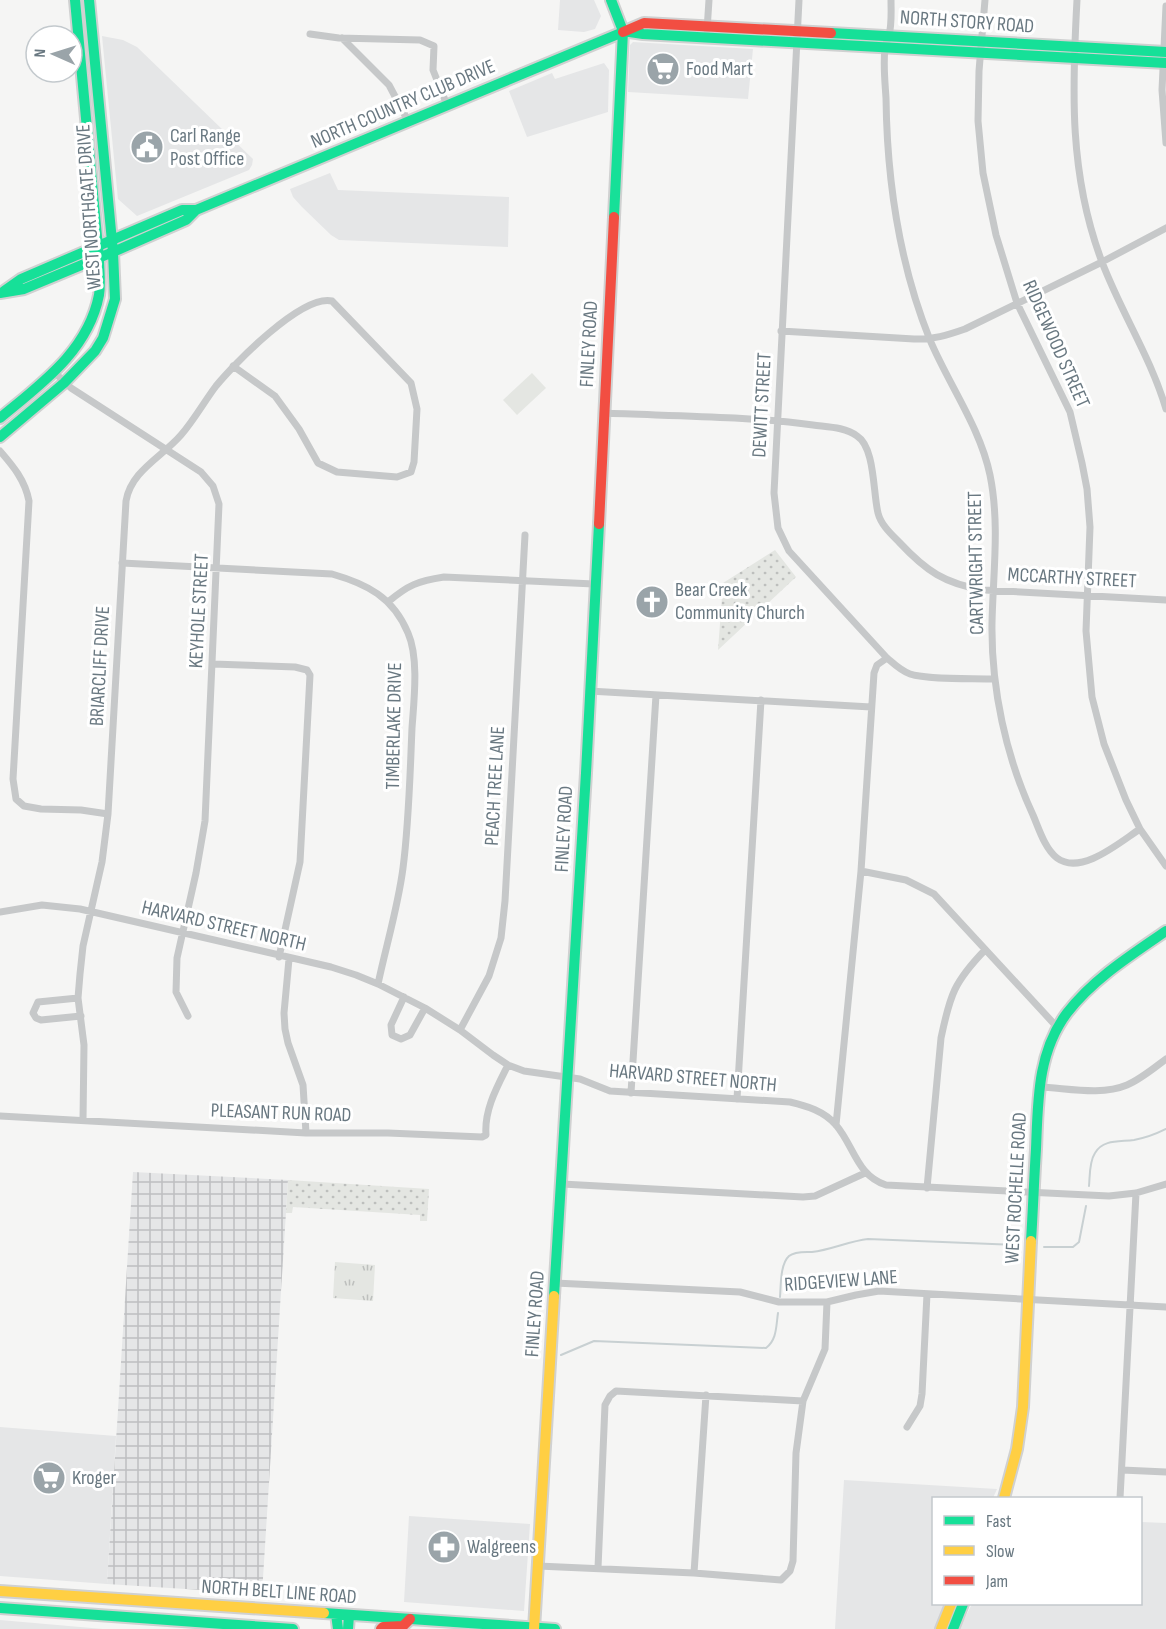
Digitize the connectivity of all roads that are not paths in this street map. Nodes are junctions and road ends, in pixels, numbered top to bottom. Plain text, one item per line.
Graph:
1 (75, 0) edge
2 (89, 0) edge
3 (709, 0) edge
4 (799, 0) edge
5 (891, 0) edge
6 (985, 0) edge
7 (1077, 0) edge
8 (613, 1) edge
9 (1166, 6) edge
10 (77, 24) edge
11 (707, 26) junction
12 (623, 31) junction
13 (798, 31) junction
14 (310, 34) dead end
15 (889, 35) junction
16 (706, 37) junction
17 (342, 38) junction
18 (981, 41) junction
19 (797, 44) junction
20 (885, 48) junction
21 (981, 53) junction
22 (1074, 53) junction
23 (95, 56) junction
24 (84, 57) edge
25 (1165, 58) edge
26 (82, 84) edge
27 (447, 105) junction
28 (408, 121) junction
29 (1166, 142) edge
30 (196, 210) junction
31 (1166, 228) edge
32 (112, 238) junction
33 (97, 245) junction
34 (114, 252) junction
35 (99, 258) junction
36 (1102, 262) junction
37 (1, 293) edge
38 (1017, 303) junction
39 (781, 331) junction
40 (930, 340) junction
41 (233, 366) junction
42 (54, 372) junction
43 (64, 383) junction
44 (1166, 409) edge
45 (603, 412) junction
46 (0, 418) edge
47 (778, 420) junction
48 (0, 438) edge
49 (166, 449) junction
50 (0, 451) edge
51 (525, 535) dead end
52 (122, 563) junction
53 (218, 568) junction
54 (523, 581) junction
55 (594, 584) junction
56 (993, 590) junction
57 (1087, 596) junction
58 (1166, 600) edge
59 (388, 602) junction
60 (887, 658) junction
61 (213, 664) junction
62 (995, 679) junction
63 (589, 691) junction
64 (656, 695) junction
65 (761, 700) junction
66 (871, 707) junction
67 (108, 814) junction
68 (1140, 829) junction
69 (1166, 866) edge
70 (861, 871) junction
71 (0, 912) edge
72 (89, 912) junction
73 (1166, 931) edge
74 (182, 934) junction
75 (985, 950) junction
76 (279, 957) junction
77 (289, 959) junction
78 (378, 984) junction
79 (404, 997) junction
80 (78, 998) junction
81 (425, 1008) junction
82 (81, 1016) junction
83 (188, 1016) dead end
84 (1057, 1027) junction
85 (460, 1030) junction
86 (1166, 1059) edge
87 (508, 1065) junction
88 (568, 1077) junction
89 (1039, 1087) junction
90 (631, 1093) junction
91 (737, 1099) junction
92 (0, 1116) edge
93 (83, 1120) junction
94 (836, 1125) junction
95 (306, 1133) junction
96 (865, 1173) junction
97 (562, 1184) junction
98 (1166, 1184) edge
99 (927, 1188) junction
100 (1034, 1193) junction
101 (1136, 1193) junction
102 (555, 1283) junction
103 (927, 1294) junction
104 (1029, 1299) junction
105 (827, 1302) junction
106 (1131, 1305) junction
107 (1166, 1307) edge
108 (706, 1395) junction
109 (803, 1401) junction
110 (907, 1427) dead end
111 (1122, 1470) junction
112 (1166, 1472) edge
113 (1004, 1497) edge
114 (1120, 1497) edge
115 (538, 1566) junction
116 (598, 1568) junction
117 (694, 1573) junction
118 (0, 1591) edge
119 (110, 1598) junction
120 (951, 1605) edge
121 (963, 1605) edge
122 (0, 1608) edge
123 (336, 1614) junction
124 (349, 1615) junction
125 (108, 1616) junction
126 (410, 1619) junction
127 (534, 1628) edge
128 (293, 1629) edge
129 (338, 1629) edge
130 (348, 1629) edge
131 (381, 1629) edge
132 (555, 1629) edge
133 (941, 1629) edge
134 (953, 1629) edge

1 - 10 street, WEST NORTHGATE DRIVE
2 - 23 street, WEST NORTHGATE DRIVE
3 - 11 street
4 - 13 street, DEWITT STREET
5 - 15 street, CARTWRIGHT STREET
6 - 18 street, RIDGEWOOD STREET
7 - 22 street
8 - 12 street
9 - 25 street
11 - 12 street, NORTH STORY ROAD
11 - 13 street, NORTH STORY ROAD
11 - 16 street
12 - 16 street, NORTH STORY ROAD
12 - 27 street, NORTH COUNTRY CLUB DRIVE
12 - 45 street, FINLEY ROAD
13 - 15 street, NORTH STORY ROAD
13 - 19 street, DEWITT STREET
14 - 17 street
15 - 18 street, NORTH STORY ROAD
15 - 20 street, CARTWRIGHT STREET
16 - 19 street, NORTH STORY ROAD
17 - 27 street
17 - 28 street
18 - 21 street, RIDGEWOOD STREET
18 - 22 street, NORTH STORY ROAD
19 - 20 street, NORTH STORY ROAD
19 - 39 street, DEWITT STREET
20 - 21 street, NORTH STORY ROAD
20 - 40 street, CARTWRIGHT STREET
21 - 22 street, NORTH STORY ROAD
21 - 38 street, RIDGEWOOD STREET
22 - 25 street, NORTH STORY ROAD
22 - 36 street
23 - 24 street
23 - 32 street, WEST NORTHGATE DRIVE
25 - 29 street
26 - 33 street, WEST NORTHGATE DRIVE
27 - 28 street, NORTH COUNTRY CLUB DRIVE
28 - 30 street, NORTH COUNTRY CLUB DRIVE
30 - 32 street, NORTH COUNTRY CLUB DRIVE
30 - 34 street, NORTH COUNTRY CLUB DRIVE
31 - 36 street
32 - 33 street, NORTH COUNTRY CLUB DRIVE
32 - 34 street, WEST NORTHGATE DRIVE
33 - 35 street, WEST NORTHGATE DRIVE
33 - 37 street, NORTH COUNTRY CLUB DRIVE
34 - 35 street, NORTH COUNTRY CLUB DRIVE
34 - 43 street, WEST NORTHGATE DRIVE
35 - 37 street, NORTH COUNTRY CLUB DRIVE
35 - 42 street, WEST NORTHGATE DRIVE
36 - 38 street
36 - 44 street
38 - 40 street
38 - 57 street, RIDGEWOOD STREET
39 - 40 street
39 - 47 street, DEWITT STREET
40 - 56 street, CARTWRIGHT STREET
41 - 41 street, BRIARCLIFF DRIVE
41 - 49 street, BRIARCLIFF DRIVE
42 - 43 street, KEYHOLE STREET
42 - 46 street, WEST NORTHGATE DRIVE
43 - 48 street, WEST NORTHGATE DRIVE
43 - 49 street, KEYHOLE STREET
45 - 47 street, MCCARTHY STREET
45 - 55 street, FINLEY ROAD
47 - 56 street, MCCARTHY STREET
47 - 60 street, DEWITT STREET
49 - 52 street, BRIARCLIFF DRIVE
49 - 53 street, KEYHOLE STREET
50 - 67 street
51 - 54 street, PEACH TREE LANE
52 - 53 street, TIMBERLAKE DRIVE
52 - 67 street, BRIARCLIFF DRIVE
53 - 59 street, TIMBERLAKE DRIVE
53 - 61 street, KEYHOLE STREET
54 - 55 street
54 - 59 street
54 - 85 street, PEACH TREE LANE
55 - 63 street, FINLEY ROAD
56 - 57 street, MCCARTHY STREET
56 - 62 street, CARTWRIGHT STREET
57 - 58 street, MCCARTHY STREET
57 - 68 street, RIDGEWOOD STREET
59 - 78 street, TIMBERLAKE DRIVE
60 - 62 street, DEWITT STREET
60 - 66 street
61 - 74 street, KEYHOLE STREET
61 - 76 street
62 - 68 street, CARTWRIGHT STREET
63 - 64 street
63 - 88 street, FINLEY ROAD
64 - 65 street
64 - 90 street
65 - 66 street
65 - 91 street
66 - 70 street
67 - 72 street, BRIARCLIFF DRIVE
68 - 69 street, RIDGEWOOD STREET
70 - 75 street
70 - 94 street
71 - 72 street, HARVARD STREET NORTH
72 - 74 street, HARVARD STREET NORTH
72 - 80 street, BRIARCLIFF DRIVE
73 - 84 street, WEST ROCHELLE ROAD
74 - 76 street, HARVARD STREET NORTH
74 - 83 street, KEYHOLE STREET
75 - 84 street
75 - 99 street
76 - 77 street, HARVARD STREET NORTH
77 - 78 street, HARVARD STREET NORTH
77 - 95 street
78 - 79 street, HARVARD STREET NORTH
79 - 81 street, HARVARD STREET NORTH
79 - 81 street
80 - 82 street, BRIARCLIFF DRIVE
80 - 82 street
81 - 85 street, HARVARD STREET NORTH
82 - 93 street, BRIARCLIFF DRIVE
84 - 89 street, WEST ROCHELLE ROAD
85 - 87 street, HARVARD STREET NORTH
86 - 89 street
87 - 88 street, HARVARD STREET NORTH
87 - 95 street, PLEASANT RUN ROAD
88 - 90 street, HARVARD STREET NORTH
88 - 97 street, FINLEY ROAD
89 - 100 street, WEST ROCHELLE ROAD
90 - 91 street, HARVARD STREET NORTH
91 - 94 street, HARVARD STREET NORTH
92 - 93 street, PLEASANT RUN ROAD
93 - 95 street, PLEASANT RUN ROAD
94 - 96 street, HARVARD STREET NORTH
96 - 97 street
96 - 99 street
97 - 102 street, FINLEY ROAD
98 - 101 street
99 - 100 street
100 - 101 street
100 - 104 street, WEST ROCHELLE ROAD
101 - 106 street
102 - 105 street, RIDGEVIEW LANE
102 - 115 street, FINLEY ROAD
103 - 104 street, RIDGEVIEW LANE
103 - 105 street, RIDGEVIEW LANE
103 - 110 street
104 - 106 street, RIDGEVIEW LANE
104 - 113 street, WEST ROCHELLE ROAD
105 - 109 street
106 - 107 street, RIDGEVIEW LANE
106 - 111 street
108 - 109 street
108 - 116 street
108 - 117 street
109 - 117 street
111 - 112 street
111 - 114 street
115 - 116 street
115 - 127 street, FINLEY ROAD
116 - 117 street
118 - 119 street, NORTH BELT LINE ROAD
119 - 123 street, NORTH BELT LINE ROAD
119 - 125 street
120 - 133 street
121 - 134 street
122 - 125 street, NORTH BELT LINE ROAD
123 - 124 street, NORTH BELT LINE ROAD
123 - 129 street
124 - 126 street, NORTH BELT LINE ROAD
124 - 130 street
125 - 128 street, NORTH BELT LINE ROAD
126 - 127 street, NORTH BELT LINE ROAD
126 - 131 street
127 - 132 street, NORTH BELT LINE ROAD

